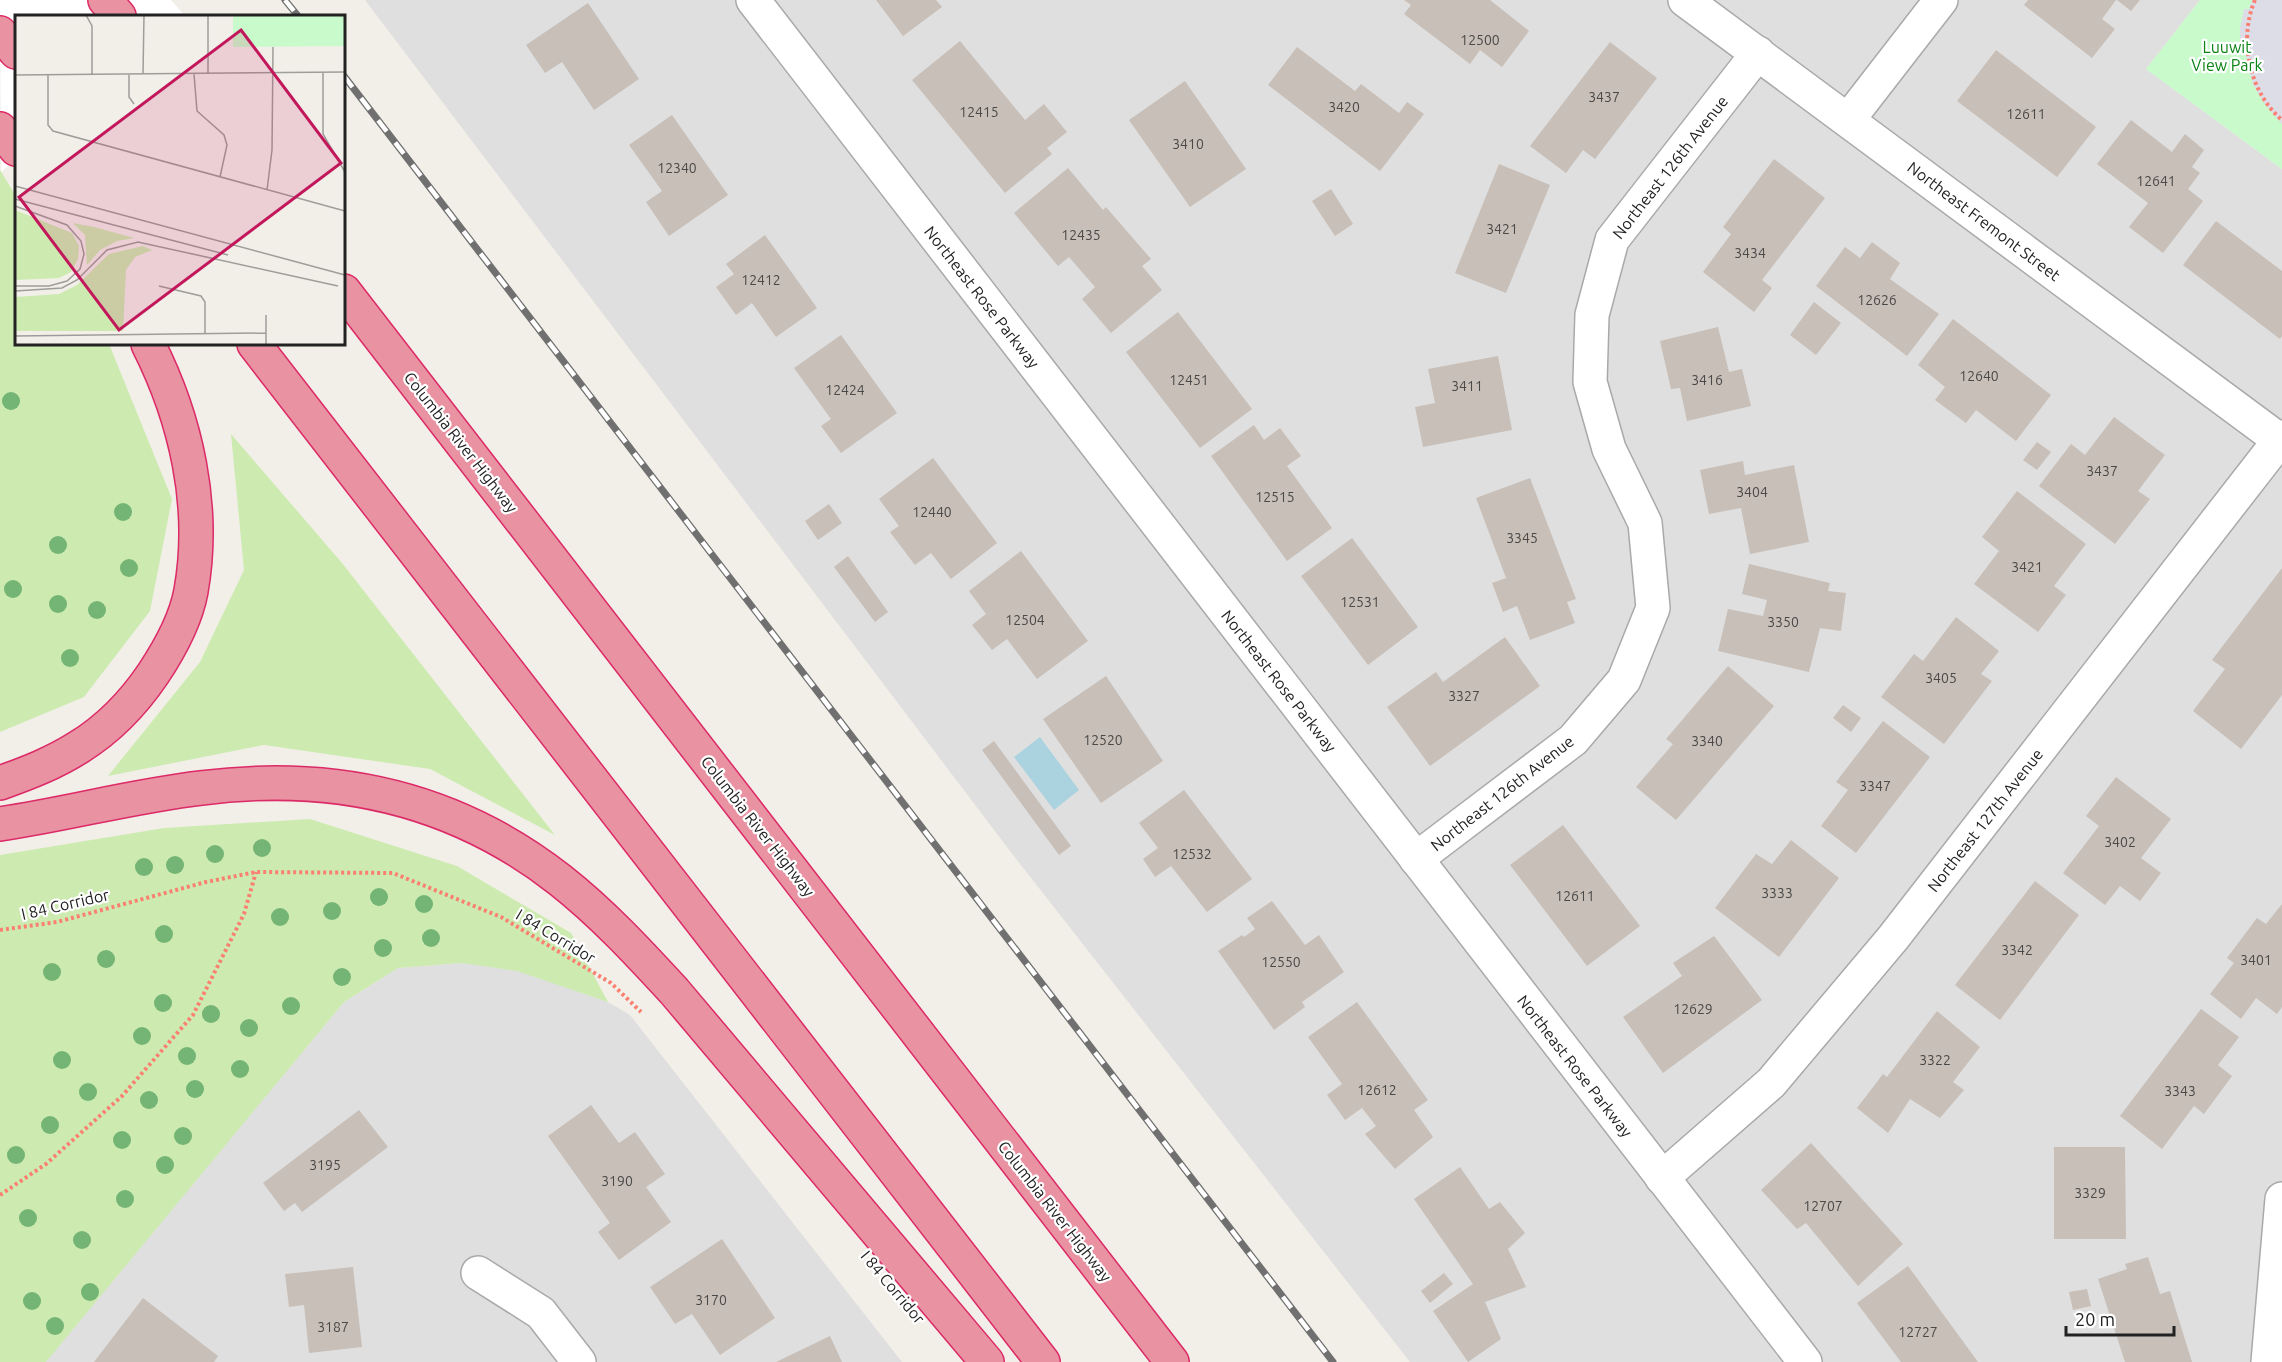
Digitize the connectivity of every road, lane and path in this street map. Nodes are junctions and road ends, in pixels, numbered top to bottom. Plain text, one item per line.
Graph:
1 (105, 0) edge
2 (753, 0) edge
3 (1685, 0) edge
4 (1941, 0) edge
5 (2255, 0) edge
6 (118, 15) edge
7 (0, 33) edge
8 (15, 51) edge
9 (1758, 53) junction
10 (1848, 120) junction
11 (2282, 120) edge
12 (0, 129) edge
13 (15, 148) edge
14 (345, 292) edge
15 (148, 345) edge
16 (255, 345) edge
17 (2281, 440) edge
18 (0, 783) edge
19 (0, 824) edge
20 (1416, 859) junction
21 (256, 872) junction
22 (0, 930) edge
23 (646, 1016) dead end
24 (1662, 1178) junction
25 (0, 1195) edge
26 (2282, 1199) edge
27 (478, 1273) dead end
28 (579, 1362) edge
29 (987, 1362) edge
30 (1043, 1362) edge
31 (1172, 1362) edge
32 (1805, 1362) edge
33 (2268, 1362) edge

1 - 6 highway
2 - 20 street, Northeast Rose Parkway
3 - 9 street, Northeast Fremont Street
4 - 10 street
5 - 11 path
7 - 8 highway
9 - 10 street, Northeast Fremont Street
9 - 20 street, Northeast 126th Avenue
10 - 17 street, Northeast Fremont Street
12 - 13 highway
14 - 31 highway, Columbia River Highway
15 - 18 highway
16 - 30 highway
17 - 24 street, Northeast 127th Avenue
19 - 29 highway
20 - 24 street, Northeast Rose Parkway
21 - 22 path, I 84 Corridor
21 - 23 path, I 84 Corridor
21 - 25 path
24 - 32 street, Northeast Rose Parkway
26 - 33 street
27 - 28 street

